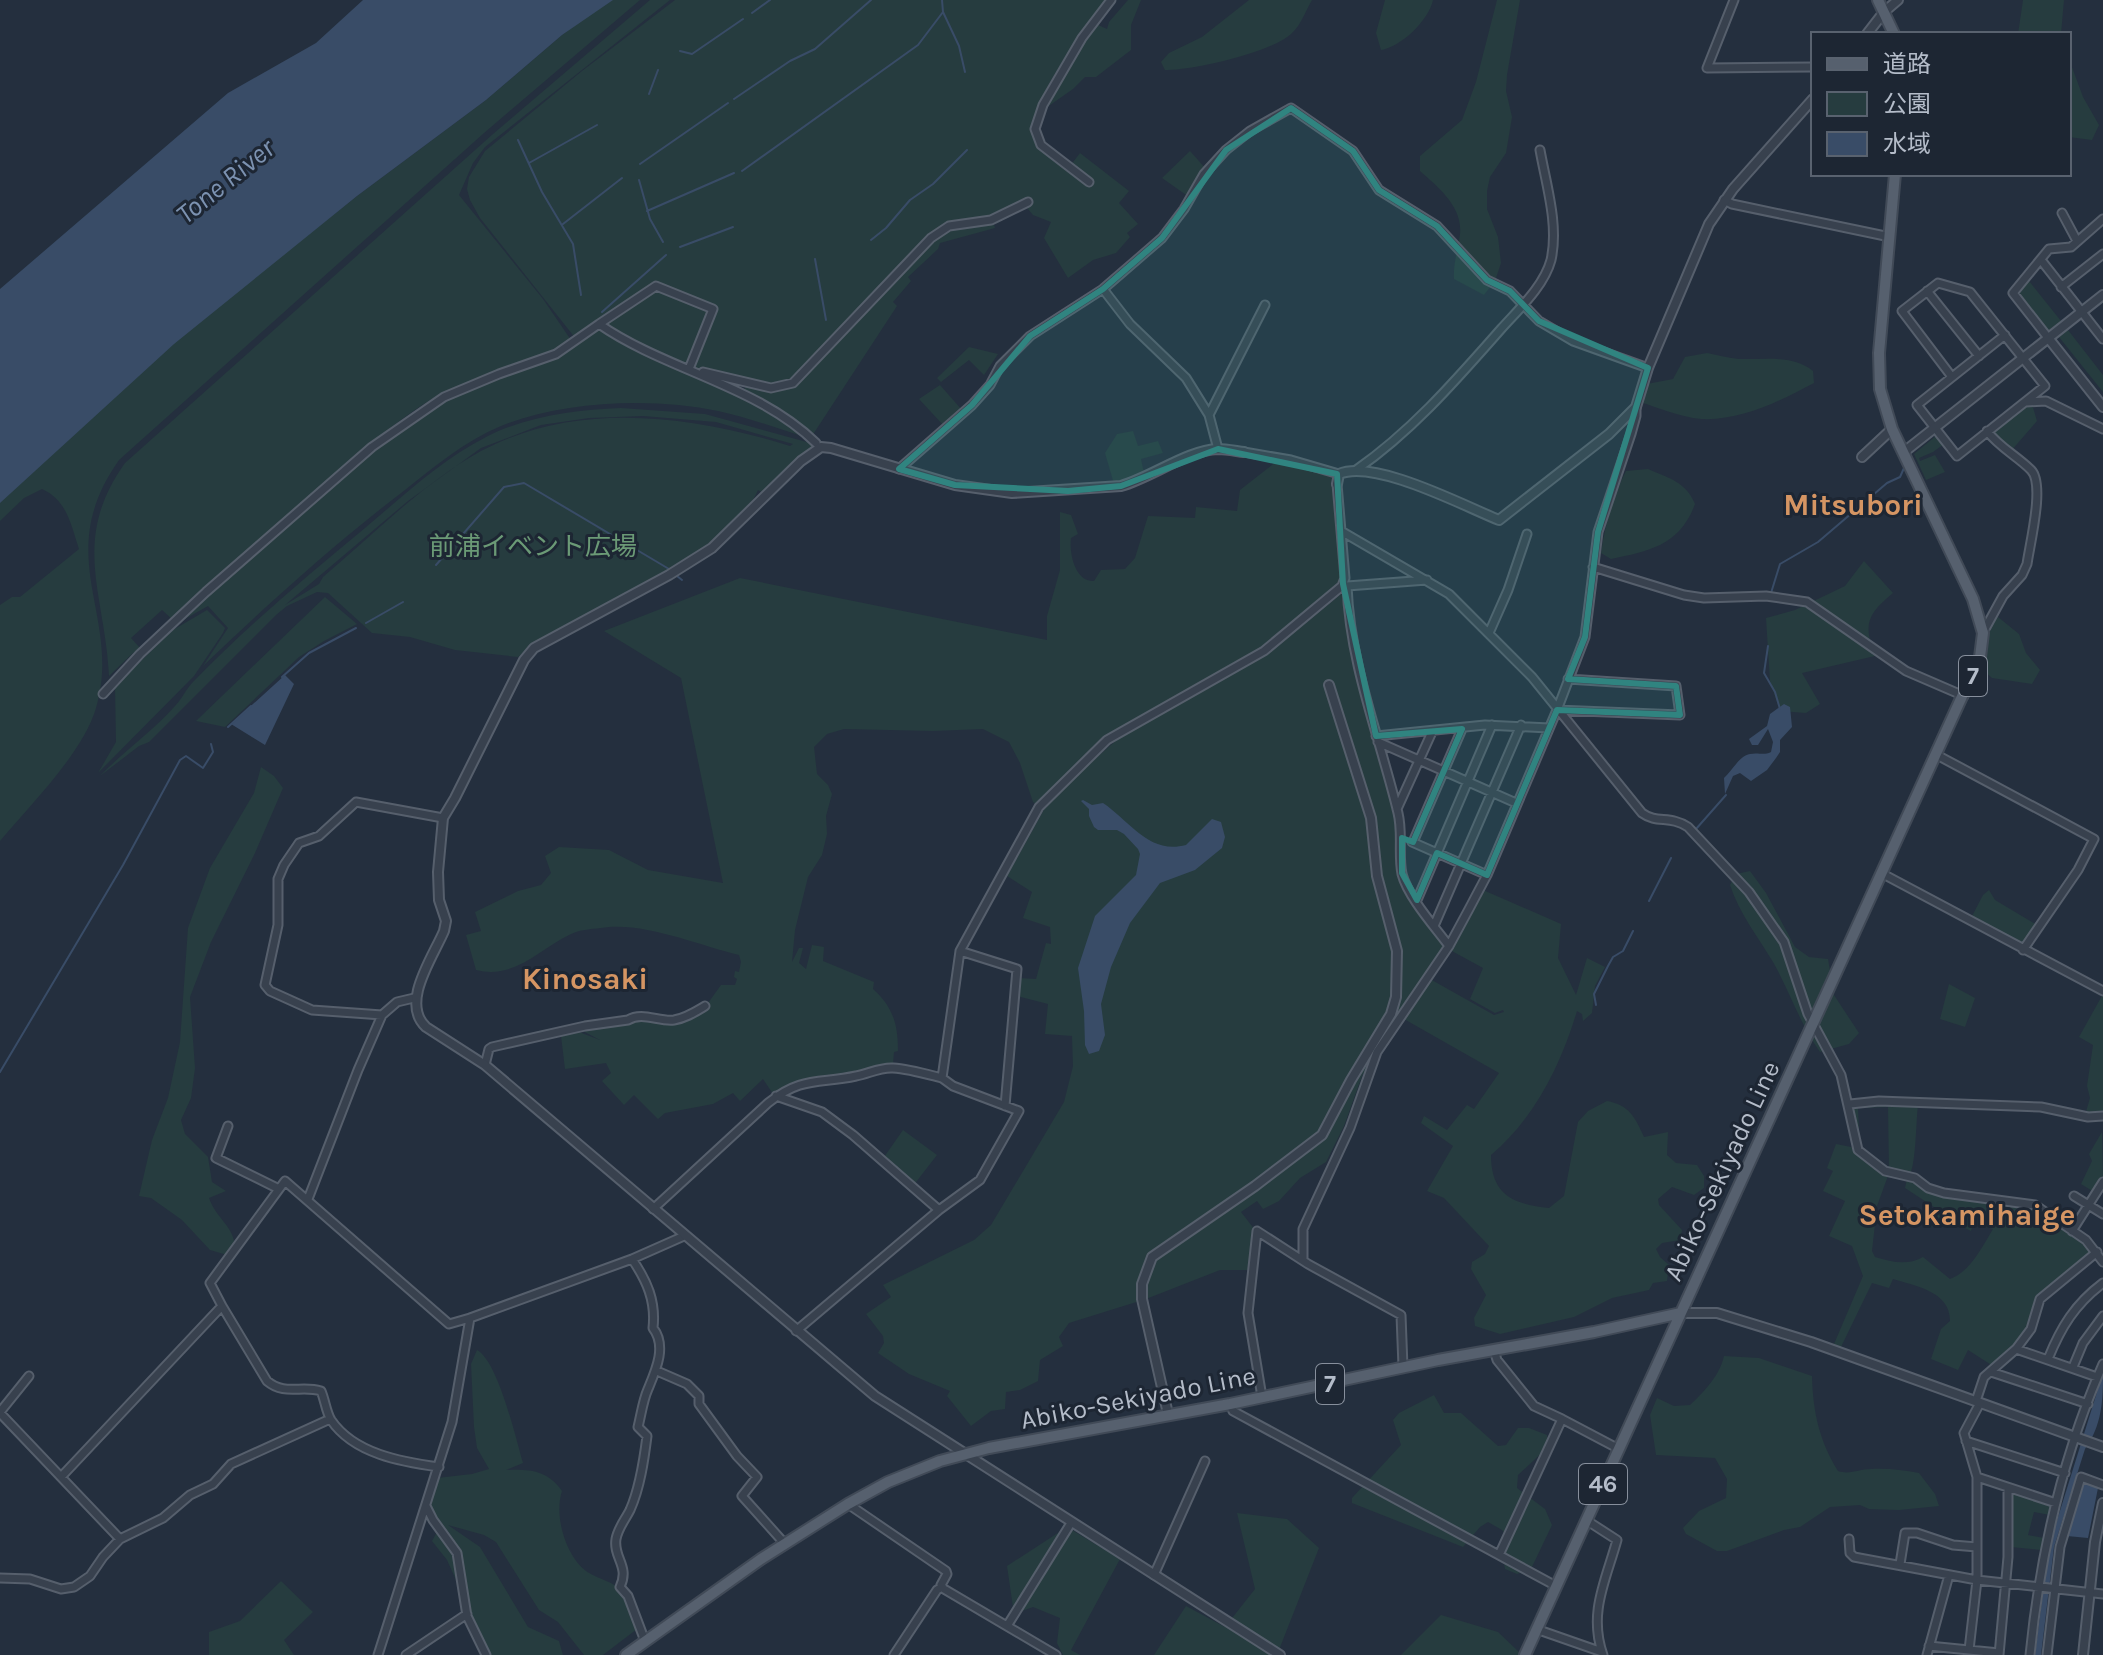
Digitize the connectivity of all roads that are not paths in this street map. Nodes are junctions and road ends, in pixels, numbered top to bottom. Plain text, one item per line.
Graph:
1 (1111, 0) edge
2 (1734, 0) edge
3 (1878, 0) edge
4 (1898, 0) edge
5 (1884, 12) junction
6 (1869, 32) edge
7 (1893, 32) edge
8 (1811, 67) edge
9 (1811, 101) edge
10 (1540, 150) dead end
11 (1895, 176) edge
12 (1089, 182) dead end
13 (1724, 200) junction
14 (1028, 202) dead end
15 (2062, 213) dead end
16 (2103, 219) edge
17 (1890, 237) junction
18 (2077, 241) junction
19 (2103, 254) edge
20 (2041, 260) junction
21 (2061, 287) junction
22 (1103, 289) junction
23 (1927, 291) junction
24 (2103, 295) edge
25 (1265, 305) dead end
26 (1522, 305) junction
27 (2081, 312) junction
28 (599, 324) junction
29 (2005, 335) junction
30 (2102, 337) edge
31 (2049, 339) junction
32 (1979, 356) junction
33 (2023, 358) junction
34 (1648, 368) junction
35 (689, 369) junction
36 (1952, 377) junction
37 (747, 382) junction
38 (742, 395) junction
39 (2024, 402) junction
40 (1636, 407) junction
41 (2103, 407) edge
42 (1209, 415) junction
43 (2101, 424) edge
44 (1892, 429) junction
45 (1935, 429) junction
46 (1987, 431) junction
47 (803, 438) dead end
48 (818, 445) junction
49 (1218, 449) junction
50 (1244, 452) joint
51 (1904, 452) junction
52 (1862, 457) dead end
53 (899, 469) junction
54 (1356, 470) junction
55 (1338, 479) junction
56 (1341, 531) junction
57 (1527, 534) dead end
58 (1593, 567) junction
59 (1429, 580) junction
60 (1345, 585) junction
61 (1982, 630) junction
62 (1489, 633) junction
63 (1568, 679) junction
64 (1329, 685) dead end
65 (103, 694) dead end
66 (1964, 696) junction
67 (1557, 710) junction
68 (1492, 725) junction
69 (1521, 725) junction
70 (1549, 728) junction
71 (1462, 729) junction
72 (1432, 732) junction
73 (1377, 739) junction
74 (1937, 755) junction
75 (1420, 760) junction
76 (1444, 771) junction
77 (1469, 781) junction
78 (1493, 792) junction
79 (1516, 803) junction
80 (1397, 809) junction
81 (443, 818) junction
82 (1402, 838) junction
83 (2094, 839) junction
84 (1413, 842) junction
85 (2103, 844) edge
86 (1437, 853) junction
87 (1461, 864) junction
88 (1883, 874) junction
89 (1487, 875) junction
90 (1417, 900) junction
91 (1434, 926) junction
92 (1449, 946) junction
93 (2023, 950) junction
94 (960, 951) junction
95 (2103, 991) edge
96 (414, 998) junction
97 (705, 1006) dead end
98 (382, 1015) junction
99 (1813, 1025) junction
100 (485, 1065) junction
101 (942, 1078) junction
102 (776, 1096) junction
103 (1850, 1104) junction
104 (1005, 1106) junction
105 (2103, 1116) edge
106 (228, 1126) dead end
107 (2103, 1182) edge
108 (279, 1189) junction
109 (2074, 1196) dead end
110 (308, 1199) junction
111 (2089, 1205) junction
112 (653, 1209) junction
113 (939, 1210) junction
114 (2103, 1214) edge
115 (2072, 1231) junction
116 (684, 1236) junction
117 (2097, 1252) junction
118 (632, 1259) junction
119 (1303, 1259) junction
120 (2103, 1262) edge
121 (2103, 1283) edge
122 (222, 1306) junction
123 (1681, 1313) junction
124 (2103, 1316) edge
125 (470, 1318) junction
126 (796, 1331) junction
127 (2016, 1349) junction
128 (1494, 1350) junction
129 (2048, 1359) junction
130 (2103, 1364) edge
131 (1403, 1367) junction
132 (2073, 1367) junction
133 (657, 1371) junction
134 (1991, 1372) junction
135 (29, 1376) dead end
136 (2097, 1377) junction
137 (1262, 1397) junction
138 (1978, 1402) junction
139 (1230, 1404) junction
140 (2088, 1404) junction
141 (0, 1412) edge
142 (1168, 1414) junction
143 (330, 1419) junction
144 (1562, 1419) junction
145 (2078, 1439) junction
146 (1966, 1441) junction
147 (2103, 1447) edge
148 (1619, 1449) junction
149 (963, 1454) junction
150 (1205, 1461) dead end
151 (439, 1467) junction
152 (2065, 1473) junction
153 (61, 1477) junction
154 (1977, 1477) junction
155 (2103, 1485) edge
156 (2008, 1488) junction
157 (2056, 1503) junction
158 (2103, 1503) edge
159 (848, 1504) junction
160 (426, 1506) junction
161 (1586, 1520) junction
162 (1071, 1523) junction
163 (120, 1539) junction
164 (1849, 1539) dead end
165 (785, 1544) junction
166 (1977, 1547) junction
167 (1499, 1555) junction
168 (1900, 1564) junction
169 (1154, 1575) junction
170 (1949, 1575) junction
171 (0, 1578) edge
172 (1977, 1580) junction
173 (2006, 1583) junction
174 (1556, 1586) junction
175 (942, 1587) junction
176 (2037, 1587) junction
177 (2054, 1588) junction
178 (2090, 1592) junction
179 (2103, 1594) edge
180 (467, 1614) junction
181 (1007, 1626) junction
182 (1536, 1629) junction
183 (645, 1641) junction
184 (1969, 1650) junction
185 (1928, 1651) edge
186 (1603, 1654) edge
187 (1999, 1654) edge
188 (378, 1655) edge
189 (406, 1655) edge
190 (486, 1655) edge
191 (626, 1655) edge
192 (894, 1655) edge
193 (1056, 1655) edge
194 (1280, 1655) edge
195 (1525, 1655) edge
196 (2030, 1655) edge
197 (2047, 1655) edge
198 (2083, 1655) edge

1 - 12 street
2 - 8 street
3 - 5 main road
4 - 5 street
5 - 6 street
5 - 7 main road
9 - 13 street
10 - 26 street
11 - 17 main road, Abiko-Sekiyado Line / 7
13 - 17 street
13 - 34 street
14 - 37 street
15 - 18 street
16 - 18 street
17 - 44 main road, Abiko-Sekiyado Line / 7
18 - 20 street
19 - 21 street
20 - 21 street
20 - 31 street
21 - 27 street
22 - 26 street
22 - 42 street
22 - 53 street
23 - 29 street
23 - 32 street
23 - 36 street
24 - 27 street
25 - 42 street
26 - 34 street
26 - 54 street
27 - 30 street
27 - 31 street
28 - 35 street
28 - 35 street
28 - 65 street
29 - 32 street
29 - 33 street
31 - 33 street
31 - 41 street
32 - 36 street
33 - 39 street
33 - 45 street
34 - 40 street
35 - 37 street
35 - 38 street
36 - 45 street
37 - 38 street
38 - 48 street
39 - 43 street
39 - 46 street
40 - 54 street
40 - 58 street
42 - 49 street
44 - 51 main road, Abiko-Sekiyado Line / 7
44 - 52 street
45 - 46 street
45 - 51 street
46 - 61 street
47 - 48 street
48 - 53 street
48 - 81 street
49 - 50 street
49 - 53 street
50 - 55 street
51 - 61 main road, Abiko-Sekiyado Line / 7
54 - 55 street
55 - 56 street
56 - 59 street
56 - 60 street
57 - 62 street
58 - 63 street
58 - 66 street
59 - 60 street
59 - 62 street
60 - 73 street
60 - 94 street
61 - 66 main road, Abiko-Sekiyado Line / 7
62 - 67 street
63 - 67 street
63 - 67 street
64 - 142 street
66 - 74 main road, Abiko-Sekiyado Line / 7
67 - 70 street
67 - 99 street
68 - 69 street
68 - 71 street
68 - 77 street
69 - 70 street
69 - 78 street
70 - 79 street
71 - 72 street
71 - 76 street
72 - 73 street
72 - 75 street
73 - 75 street
73 - 80 street
74 - 83 street
74 - 88 main road, Abiko-Sekiyado Line / 7
75 - 76 street
75 - 80 street
76 - 77 street
76 - 84 street
77 - 78 street
77 - 86 street
78 - 79 street
78 - 87 street
79 - 89 street
80 - 82 street
81 - 96 street
81 - 98 street
82 - 84 street
82 - 90 street
83 - 85 street
83 - 93 street
84 - 86 street
86 - 87 street
86 - 90 street
87 - 89 street
87 - 91 street
88 - 93 street
88 - 99 main road, Abiko-Sekiyado Line / 7
89 - 92 street
90 - 91 street
91 - 92 street
92 - 119 street
93 - 95 street
94 - 101 street
94 - 104 street
96 - 98 street
96 - 100 street
97 - 100 street
98 - 110 street
99 - 103 street
99 - 123 main road, Abiko-Sekiyado Line / 7
100 - 112 street
101 - 102 street
101 - 104 street
102 - 112 street
102 - 113 street
103 - 105 street
103 - 115 street
104 - 113 street
106 - 108 street
107 - 111 street
108 - 110 street
108 - 122 street
109 - 111 street
110 - 125 street
111 - 114 street
111 - 115 street
112 - 116 street
113 - 126 street
115 - 117 street
116 - 118 street
116 - 126 street
117 - 120 street
117 - 127 street
118 - 125 street
118 - 133 street
119 - 131 street
119 - 137 street
121 - 129 street
122 - 143 street
122 - 153 street
123 - 128 main road, Abiko-Sekiyado Line / 7
123 - 138 street
123 - 148 main road, 46
124 - 132 street
125 - 151 street
126 - 149 street
127 - 129 street
127 - 134 street
128 - 131 main road, Abiko-Sekiyado Line / 7
128 - 144 street
129 - 132 street
130 - 136 street
131 - 137 main road, Abiko-Sekiyado Line / 7
132 - 136 street
133 - 165 street
133 - 183 street
134 - 138 street
134 - 140 street
135 - 141 street
136 - 140 street
137 - 139 main road, Abiko-Sekiyado Line / 7
138 - 145 street
138 - 146 street
139 - 142 main road, Abiko-Sekiyado Line / 7
139 - 167 street
140 - 145 street
141 - 153 street
142 - 149 main road, Abiko-Sekiyado Line / 7
143 - 151 street
143 - 163 street
144 - 148 street
144 - 167 street
145 - 147 street
145 - 152 street
146 - 152 street
146 - 154 street
148 - 161 main road, 46
149 - 159 main road, Abiko-Sekiyado Line / 7
149 - 162 street
150 - 169 street
151 - 160 street
152 - 157 street
153 - 163 street
154 - 156 street
154 - 166 street
155 - 177 street
156 - 157 street
156 - 173 street
157 - 176 street
158 - 178 street
159 - 165 main road, Abiko-Sekiyado Line / 7
159 - 175 street
160 - 180 street
160 - 188 street
161 - 174 main road, 46
161 - 186 street
162 - 169 street
162 - 181 street
163 - 171 street
164 - 168 street
165 - 183 main road, Abiko-Sekiyado Line / 7
166 - 168 street
166 - 172 street
167 - 174 street
168 - 170 street
169 - 194 street
170 - 172 street
170 - 185 street
172 - 173 street
172 - 184 street
173 - 176 street
173 - 187 street
174 - 182 main road, 46
175 - 181 street
175 - 192 street
176 - 177 street
176 - 196 street
177 - 178 street
177 - 197 street
178 - 179 street
178 - 198 street
180 - 189 street
180 - 190 street
181 - 193 street
182 - 186 street
182 - 195 main road, 46
183 - 191 main road, Abiko-Sekiyado Line / 7
184 - 185 street
184 - 187 street

